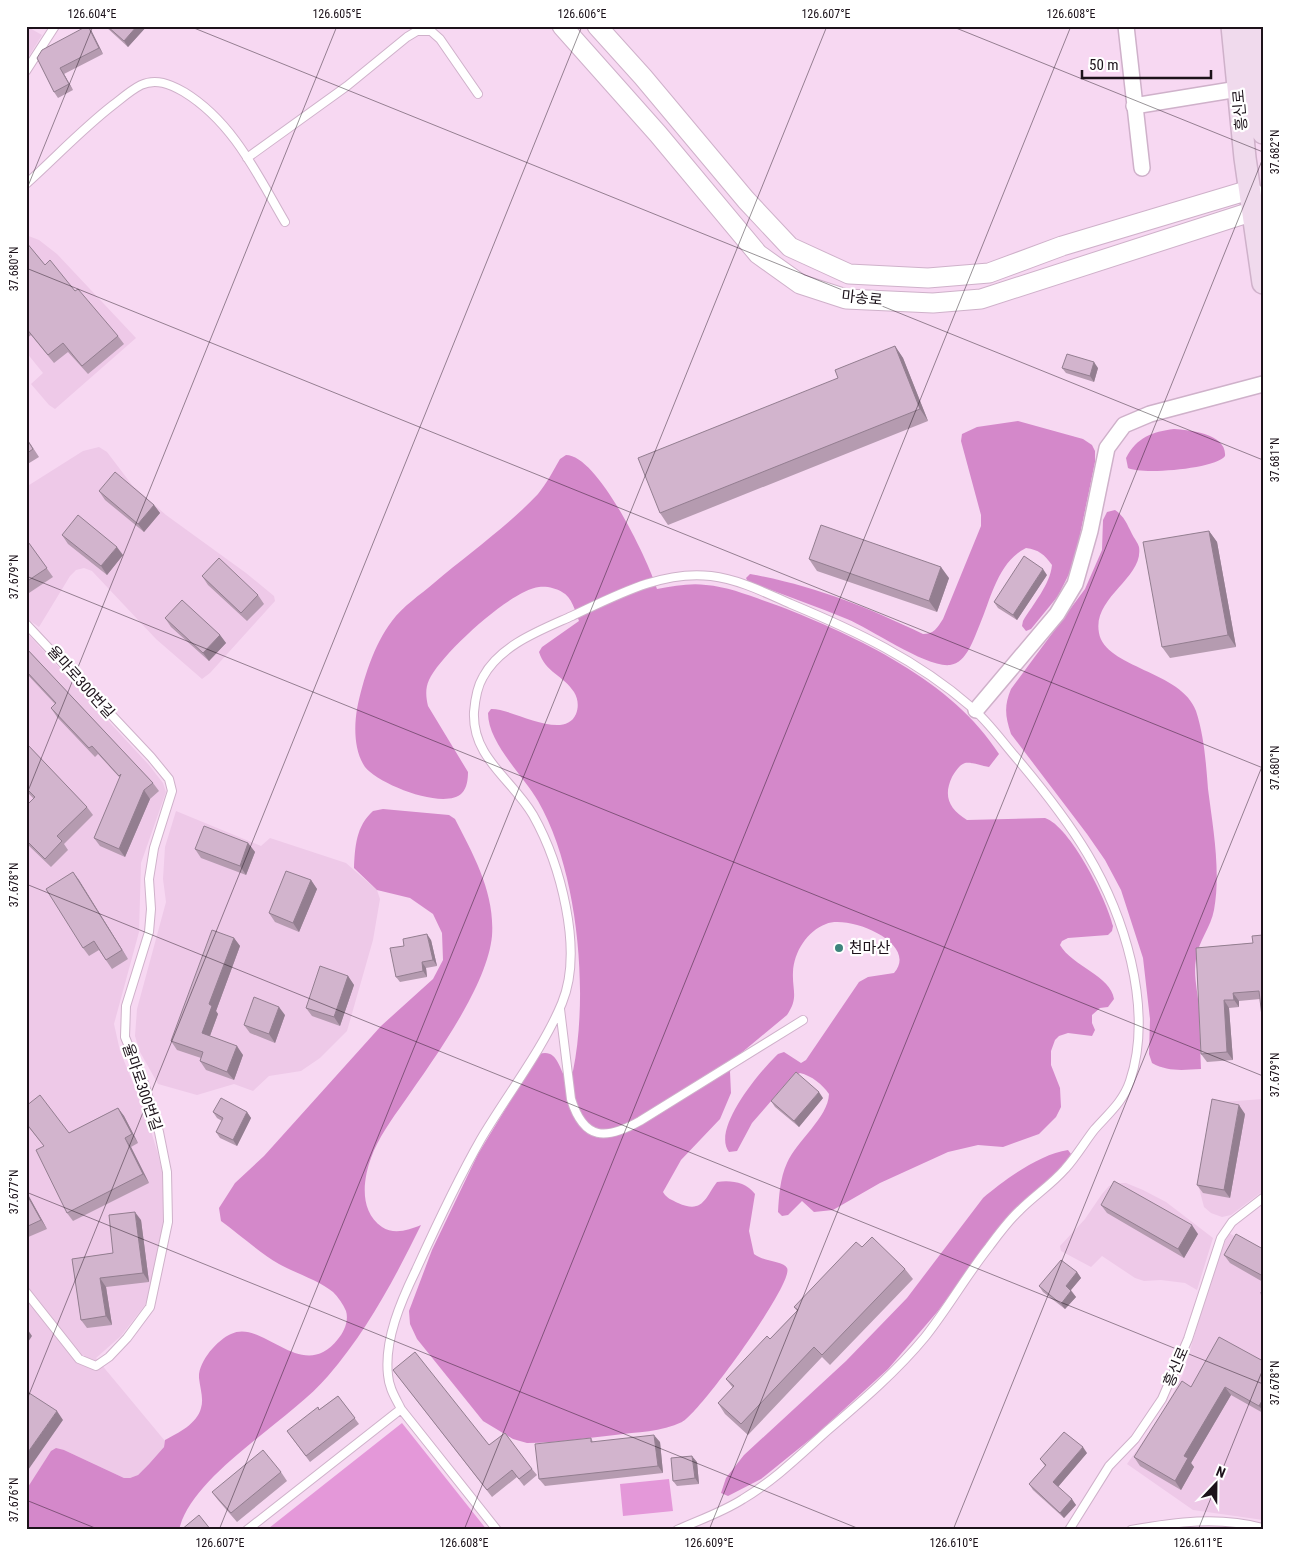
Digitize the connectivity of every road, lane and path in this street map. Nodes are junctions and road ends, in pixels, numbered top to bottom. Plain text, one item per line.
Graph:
1 (55, 26) edge
2 (562, 26) edge
3 (596, 26) edge
4 (1126, 26) edge
5 (1232, 26) edge
6 (1252, 26) edge
7 (26, 71) edge
8 (1238, 90) junction
9 (478, 94) dead end
10 (1134, 106) junction
11 (1263, 133) edge
12 (247, 158) junction
13 (1142, 168) dead end
14 (26, 184) edge
15 (1257, 202) edge
16 (285, 222) dead end
17 (1263, 283) edge
18 (1263, 384) edge
19 (26, 624) edge
20 (976, 710) junction
21 (560, 1009) junction
22 (802, 1020) dead end
23 (1263, 1198) edge
24 (26, 1292) edge
25 (401, 1409) junction
26 (1263, 1528) edge
27 (247, 1530) edge
28 (497, 1530) edge
29 (677, 1530) edge
30 (1069, 1530) edge
31 (1131, 1530) edge

1 - 7 lane
2 - 15 street, 마송로
3 - 15 street, 마송로
4 - 10 street
5 - 8 main road, 흥신로
6 - 11 main road, 흥신로
8 - 10 street
8 - 15 main road, 흥신로
9 - 12 lane
10 - 13 street
12 - 14 lane
12 - 16 lane
15 - 17 main road, 흥신로
18 - 20 street
19 - 24 lane, 율마로300번길
20 - 21 lane
20 - 29 lane
21 - 22 lane
21 - 25 lane
23 - 30 lane, 흥신로
25 - 27 lane
25 - 28 lane
26 - 31 lane

